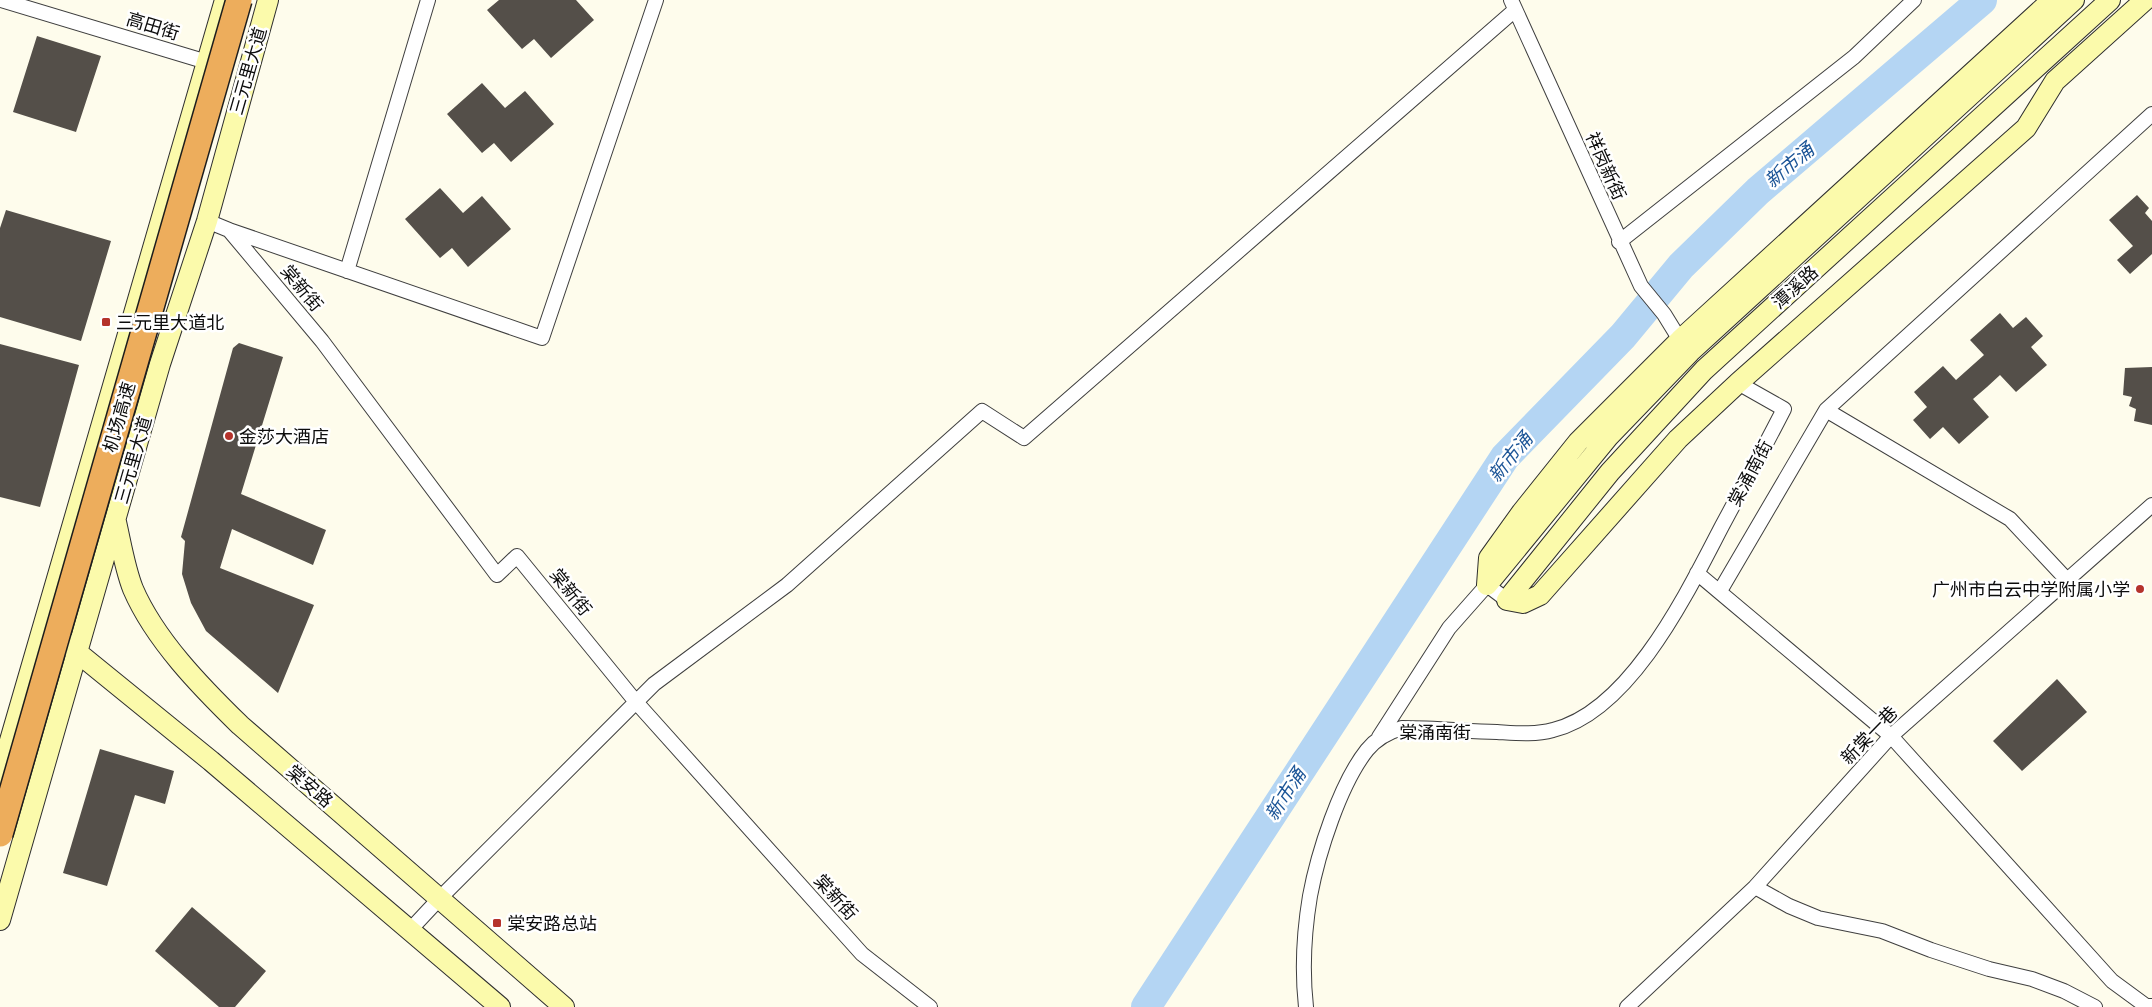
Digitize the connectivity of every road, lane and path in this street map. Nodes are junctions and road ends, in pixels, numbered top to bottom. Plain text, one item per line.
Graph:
1 (1, 0) edge
2 (225, 0) edge
3 (239, 0) edge
4 (268, 0) edge
5 (428, 0) edge
6 (656, 0) edge
7 (1914, 0) edge
8 (2052, 0) edge
9 (2074, 0) edge
10 (2110, 0) edge
11 (2146, 0) edge
12 (1513, 5) edge
13 (208, 62) junction
14 (2152, 114) edge
15 (207, 221) junction
16 (228, 230) junction
17 (1619, 242) junction
18 (347, 271) junction
19 (1680, 340) junction
20 (1738, 383) junction
21 (1826, 410) junction
22 (2152, 505) edge
23 (116, 522) junction
24 (1697, 573) junction
25 (2068, 581) junction
26 (1487, 585) junction
27 (1720, 591) junction
28 (1507, 600) junction
29 (44, 626) junction
30 (76, 652) junction
31 (636, 702) junction
32 (1891, 736) junction
33 (1377, 740) junction
34 (0, 775) edge
35 (0, 834) edge
36 (1755, 886) junction
37 (439, 899) junction
38 (0, 920) edge
39 (410, 930) junction
40 (2152, 1006) edge
41 (500, 1007) edge
42 (564, 1007) edge
43 (930, 1007) edge
44 (1306, 1007) edge
45 (1627, 1007) edge
46 (2095, 1007) edge

1 - 13 street, 高田街
2 - 13 main road
3 - 35 highway, 机场高速, bridge
4 - 15 main road, 三元里大道
5 - 18 street
6 - 18 street
7 - 17 street
8 - 19 main road
9 - 26 main road, 潭溪路
10 - 28 main road, 潭溪路
11 - 20 main road
12 - 17 street, 祥岗新街
12 - 31 street
13 - 29 main road
14 - 21 street
15 - 16 street, 棠新街
15 - 23 main road, 三元里大道
16 - 18 street
16 - 31 street, 棠新街
17 - 19 street, 祥岗新街
19 - 26 main road
20 - 24 street, 棠涌南街
20 - 28 main road
21 - 25 street
21 - 27 street
22 - 25 street, 新棠一巷
23 - 30 main road, 三元里大道
23 - 37 main road, 棠安路
24 - 27 street
24 - 33 street, 棠涌南街
25 - 32 street, 新棠一巷
26 - 28 street
26 - 33 street
27 - 32 street
29 - 30 main road
29 - 34 main road
30 - 38 main road, 三元里大道
30 - 39 main road
31 - 37 street
31 - 43 street, 棠新街
32 - 36 street, 新棠一巷
32 - 40 street
33 - 44 street, 棠涌南街
36 - 45 street, 新棠一巷
36 - 46 street
37 - 39 street
37 - 42 main road, 棠安路
39 - 41 main road

